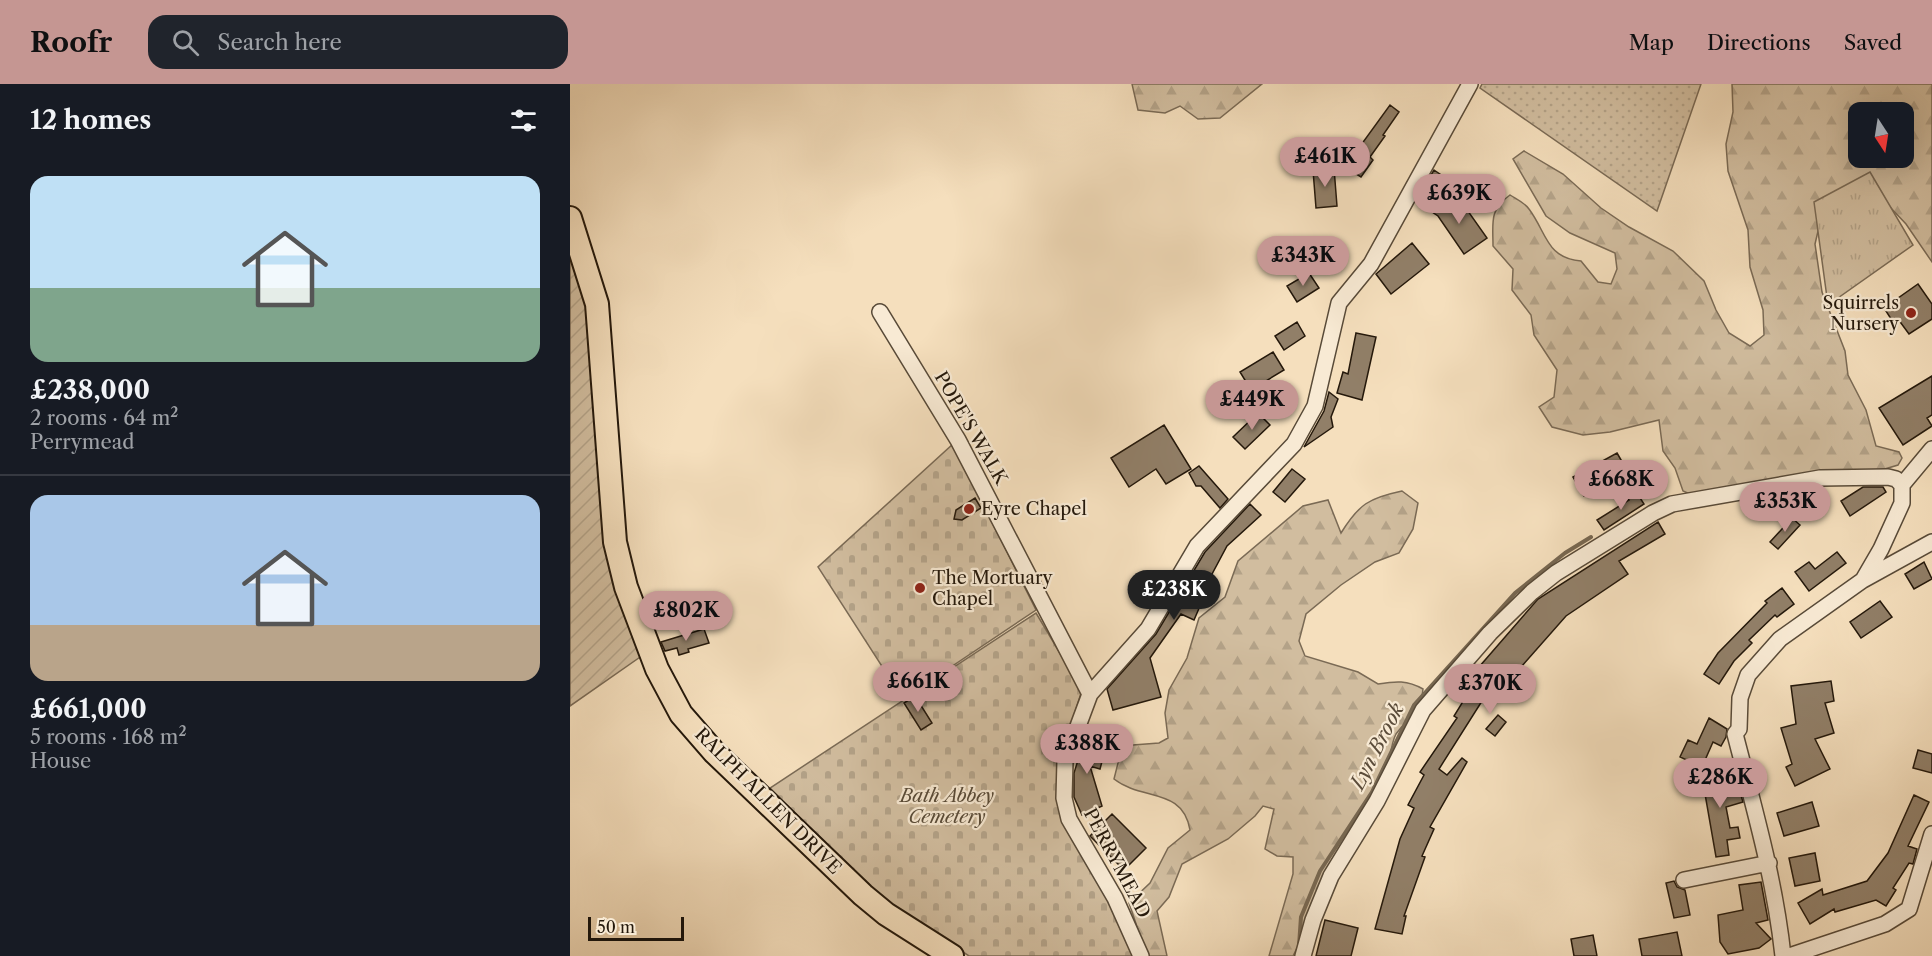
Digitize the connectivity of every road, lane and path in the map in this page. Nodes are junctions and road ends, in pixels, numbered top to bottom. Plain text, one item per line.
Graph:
1 (1470, 84) edge
2 (570, 218) edge
3 (880, 312) dead end
4 (1932, 449) edge
5 (1902, 485) junction
6 (1932, 542) edge
7 (1863, 580) junction
8 (1090, 694) junction
9 (1932, 834) edge
10 (1768, 863) junction
11 (1684, 880) dead end
12 (952, 956) edge
13 (1141, 956) edge
14 (1303, 956) edge
15 (1783, 956) edge
16 (1789, 956) edge

1 - 8 street, PERRYMEAD
2 - 12 main road, RALPH ALLEN DRIVE
3 - 8 street, POPE'S WALK
4 - 5 street
5 - 7 street
5 - 14 street
6 - 7 street
7 - 10 street
8 - 13 street, PERRYMEAD
9 - 16 street
10 - 11 street
10 - 15 street

